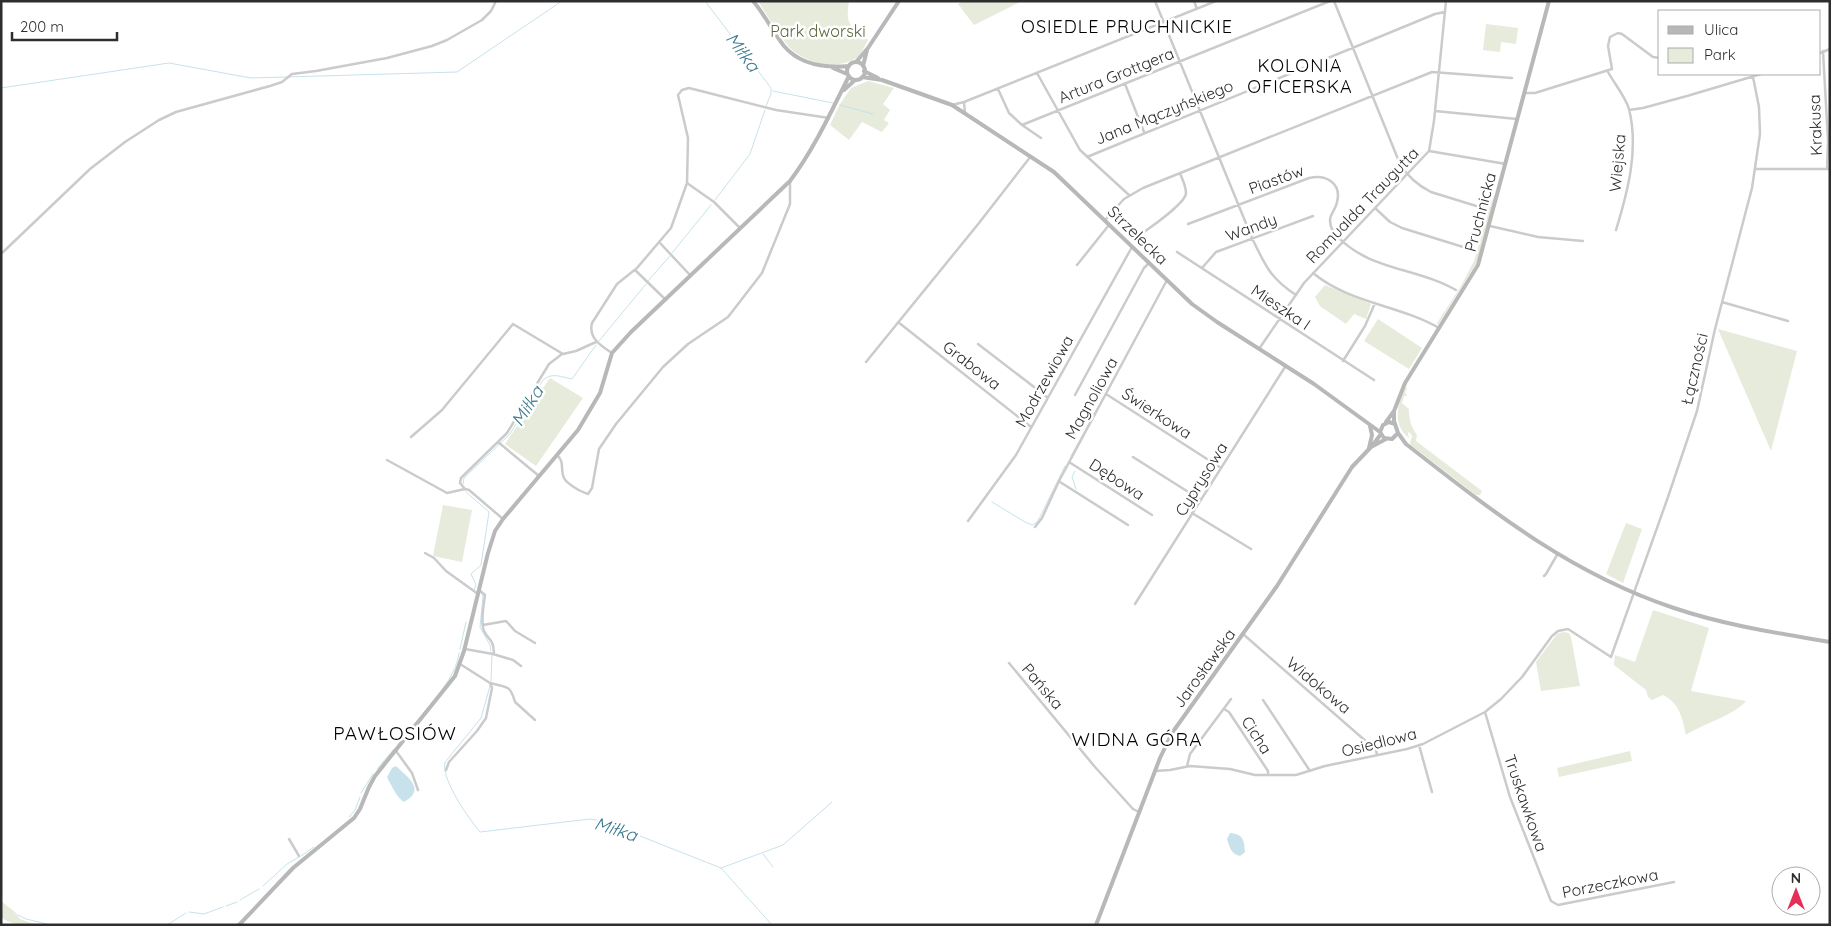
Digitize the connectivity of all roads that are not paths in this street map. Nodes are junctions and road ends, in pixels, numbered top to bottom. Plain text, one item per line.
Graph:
1 (496, 1) edge
2 (753, 1) edge
3 (899, 1) edge
4 (1155, 1) edge
5 (1194, 1) edge
6 (1216, 1) edge
7 (1330, 1) edge
8 (1334, 1) edge
9 (1446, 1) edge
10 (1549, 1) edge
11 (1197, 9) junction
12 (1445, 12) junction
13 (1163, 21) junction
14 (1353, 47) junction
15 (868, 48) junction
16 (1830, 48) edge
17 (1821, 52) edge
18 (1658, 58) edge
19 (856, 62) junction
20 (1180, 62) junction
21 (848, 66) junction
22 (831, 67) junction
23 (864, 68) junction
24 (1439, 71) junction
25 (1608, 72) junction
26 (1037, 73) junction
27 (848, 75) junction
28 (1758, 75) edge
29 (862, 77) junction
30 (1753, 77) junction
31 (1512, 78) dead end
32 (854, 80) junction
33 (882, 80) junction
34 (1125, 84) junction
35 (998, 89) junction
36 (1524, 93) junction
37 (841, 94) junction
38 (1373, 95) junction
39 (964, 102) junction
40 (952, 105) junction
41 (1199, 110) junction
42 (1629, 110) junction
43 (1058, 111) junction
44 (1435, 112) junction
45 (965, 113) junction
46 (829, 118) junction
47 (1517, 119) junction
48 (1022, 125) junction
49 (1144, 132) junction
50 (1041, 138) dead end
51 (1429, 151) junction
52 (1031, 156) junction
53 (1086, 157) junction
54 (1220, 157) junction
55 (1506, 164) junction
56 (1755, 168) junction
57 (1828, 169) edge
58 (1180, 173) junction
59 (1407, 175) junction
60 (790, 181) junction
61 (687, 183) junction
62 (1129, 195) junction
63 (1239, 205) junction
64 (1375, 208) junction
65 (1486, 209) dead end
66 (1313, 216) dead end
67 (1105, 220) junction
68 (1188, 224) dead end
69 (1109, 225) junction
70 (1490, 226) junction
71 (740, 228) junction
72 (1616, 230) dead end
73 (1143, 233) dead end
74 (1252, 238) junction
75 (1583, 241) dead end
76 (1343, 242) junction
77 (660, 243) junction
78 (1132, 247) junction
79 (1476, 251) dead end
80 (1177, 252) dead end
81 (1, 254) edge
82 (1149, 263) junction
83 (1077, 265) dead end
84 (1202, 268) junction
85 (635, 270) junction
86 (1313, 273) junction
87 (690, 275) junction
88 (1167, 280) junction
89 (1456, 290) dead end
90 (1296, 295) junction
91 (666, 300) junction
92 (1722, 302) junction
93 (1375, 303) junction
94 (1280, 318) junction
95 (1788, 321) dead end
96 (898, 322) junction
97 (1439, 329) junction
98 (596, 342) junction
99 (978, 344) dead end
100 (1259, 349) junction
101 (612, 353) junction
102 (563, 354) junction
103 (1343, 361) junction
104 (866, 362) dead end
105 (1286, 366) junction
106 (1374, 380) dead end
107 (1106, 394) junction
108 (1075, 395) dead end
109 (1047, 397) junction
110 (1394, 411) junction
111 (1384, 423) junction
112 (1369, 424) junction
113 (1395, 424) junction
114 (1031, 427) junction
115 (1380, 433) junction
116 (1398, 433) junction
117 (411, 437) dead end
118 (1386, 439) junction
119 (1392, 439) junction
120 (499, 443) junction
121 (1406, 444) junction
122 (1370, 448) junction
123 (556, 455) junction
124 (1133, 457) dead end
125 (387, 460) dead end
126 (1069, 462) junction
127 (1221, 468) junction
128 (539, 476) junction
129 (1059, 481) junction
130 (465, 489) junction
131 (1201, 500) junction
132 (1192, 513) junction
133 (1152, 515) dead end
134 (503, 519) junction
135 (968, 521) dead end
136 (1128, 525) dead end
137 (1035, 527) dead end
138 (1251, 549) dead end
139 (425, 553) dead end
140 (1557, 555) junction
141 (1544, 576) dead end
142 (478, 592) junction
143 (1634, 594) junction
144 (1135, 604) dead end
145 (483, 624) junction
146 (1568, 629) joint
147 (1244, 634) junction
148 (1830, 642) edge
149 (534, 643) dead end
150 (464, 649) junction
151 (493, 654) junction
152 (1009, 663) dead end
153 (460, 664) junction
154 (521, 666) dead end
155 (490, 683) junction
156 (1231, 699) dead end
157 (1263, 700) dead end
158 (1224, 709) junction
159 (1485, 712) junction
160 (535, 720) dead end
161 (1419, 745) junction
162 (396, 751) junction
163 (1377, 755) junction
164 (1187, 766) junction
165 (446, 770) dead end
166 (1155, 771) junction
167 (1310, 771) junction
168 (1268, 775) junction
169 (418, 790) dead end
170 (1432, 792) dead end
171 (1139, 812) junction
172 (289, 839) dead end
173 (299, 856) dead end
174 (1674, 882) dead end
175 (1551, 901) joint
176 (239, 925) edge
177 (1096, 925) edge

1 - 81 street
2 - 22 street
3 - 15 street
4 - 13 street
5 - 11 street
6 - 11 street
7 - 20 street, Artura Grottgera
8 - 14 street
9 - 12 street, Romualda Traugutta
10 - 36 street, Pruchnicka
11 - 13 street
12 - 14 street, Jana Mączyńskiego
12 - 24 street, Romualda Traugutta
13 - 20 street
13 - 26 street
14 - 38 street
14 - 41 street, Jana Mączyńskiego
15 - 19 street
15 - 23 street
16 - 17 street
17 - 57 street, Krakusa
18 - 25 street
19 - 21 street
19 - 23 street
20 - 34 street, Artura Grottgera
20 - 41 street
21 - 22 street
21 - 27 street
22 - 27 street
23 - 29 street
23 - 33 street, Strzelecka
24 - 31 street
24 - 38 street
24 - 44 street, Romualda Traugutta
25 - 36 street
25 - 42 street, Wiejska
26 - 35 street
26 - 43 street
27 - 32 street
27 - 37 street
28 - 30 street
29 - 32 street
29 - 33 street, Strzelecka
30 - 42 street
30 - 56 street, Łączności
32 - 37 street
33 - 40 street, Strzelecka
34 - 43 street, Artura Grottgera
34 - 49 street
35 - 39 street
35 - 48 street
36 - 47 street, Pruchnicka
37 - 46 street
38 - 54 street
38 - 59 street
39 - 40 street
39 - 45 street
40 - 45 street, Strzelecka
41 - 49 street, Jana Mączyńskiego
41 - 54 street
42 - 72 street, Wiejska
43 - 48 street, Artura Grottgera
43 - 53 street
44 - 47 street
44 - 51 street, Romualda Traugutta
45 - 52 street, Strzelecka
46 - 60 street
46 - 61 street
47 - 55 street, Pruchnicka
48 - 50 street
49 - 53 street, Jana Mączyńskiego
51 - 55 street
51 - 59 street, Romualda Traugutta
52 - 67 street, Strzelecka
52 - 96 street
53 - 62 street
54 - 58 street
54 - 63 street
55 - 70 street, Pruchnicka
56 - 57 street
56 - 92 street, Łączności
58 - 62 street
58 - 73 street
59 - 64 street, Romualda Traugutta
59 - 65 street
60 - 71 street
60 - 123 street
61 - 71 street
61 - 77 street
62 - 67 street
63 - 68 street, Piastów
63 - 74 street
63 - 76 street, Piastów
64 - 76 street, Romualda Traugutta
64 - 79 street
66 - 74 street, Wandy
67 - 69 street, Strzelecka
69 - 78 street, Strzelecka
69 - 83 street
70 - 75 street
70 - 97 street, Pruchnicka
71 - 87 street
74 - 84 street, Wandy
74 - 90 street
76 - 86 street, Romualda Traugutta
76 - 89 street, Piastów
77 - 85 street
77 - 87 street
78 - 82 street, Strzelecka
78 - 109 street, Modrzewiowa
80 - 84 street, Mieszka I
82 - 88 street, Strzelecka
82 - 108 street
84 - 94 street, Mieszka I
85 - 91 street
85 - 98 street
86 - 90 street, Romualda Traugutta
86 - 93 street
87 - 91 street
88 - 100 street, Strzelecka
88 - 107 street, Magnoliowa
90 - 94 street, Romualda Traugutta
91 - 101 street
92 - 95 street
92 - 143 street, Łączności
93 - 97 street
93 - 103 street
94 - 100 street, Romualda Traugutta
94 - 103 street, Mieszka I
96 - 104 street
96 - 114 street, Grabowa
97 - 110 street, Pruchnicka
98 - 101 street
98 - 102 street
99 - 109 street
100 - 105 street, Strzelecka
101 - 123 street
102 - 117 street
102 - 120 street
103 - 106 street, Mieszka I
105 - 112 street, Strzelecka
105 - 127 street, Cyprysowa
107 - 126 street, Magnoliowa
107 - 127 street, Świerkowa
109 - 114 street, Modrzewiowa
110 - 111 street, Pruchnicka
110 - 113 street, Pruchnicka
111 - 112 street
111 - 113 street
111 - 115 street
112 - 115 street, Strzelecka
112 - 122 street
113 - 116 street
114 - 135 street, Modrzewiowa
115 - 118 street
115 - 122 street, Jarosławska
116 - 119 street
116 - 121 street
118 - 119 street
118 - 122 street, Jarosławska
119 - 121 street
120 - 128 street
120 - 130 street
121 - 140 street
122 - 147 street, Jarosławska
123 - 128 street
124 - 131 street
125 - 130 street
126 - 129 street, Magnoliowa
126 - 133 street, Dębowa
127 - 131 street, Cyprysowa
128 - 134 street
129 - 136 street
129 - 137 street, Magnoliowa
130 - 134 street
131 - 132 street, Cyprysowa
132 - 138 street
132 - 144 street, Cyprysowa
134 - 142 street
139 - 142 street
140 - 141 street
140 - 143 street
142 - 145 street
142 - 150 street
143 - 146 street, Łączności
143 - 148 street
145 - 149 street
145 - 151 street
146 - 159 street, Osiedlowa
147 - 163 street, Widokowa
147 - 166 street, Jarosławska
150 - 151 street
150 - 153 street
151 - 154 street
152 - 171 street, Pańska
153 - 155 street
153 - 162 street
155 - 160 street
155 - 165 street
156 - 158 street, Cicha
157 - 167 street
158 - 164 street, Cicha
158 - 168 street, Cicha
159 - 161 street, Osiedlowa
159 - 175 street, Truskawkowa
161 - 163 street, Osiedlowa
161 - 170 street
162 - 169 street
162 - 176 street
163 - 167 street, Osiedlowa
164 - 166 street, Osiedlowa
164 - 168 street, Osiedlowa
166 - 171 street, Jarosławska
167 - 168 street, Osiedlowa
171 - 177 street, Jarosławska
172 - 173 street
174 - 175 street, Porzeczkowa

